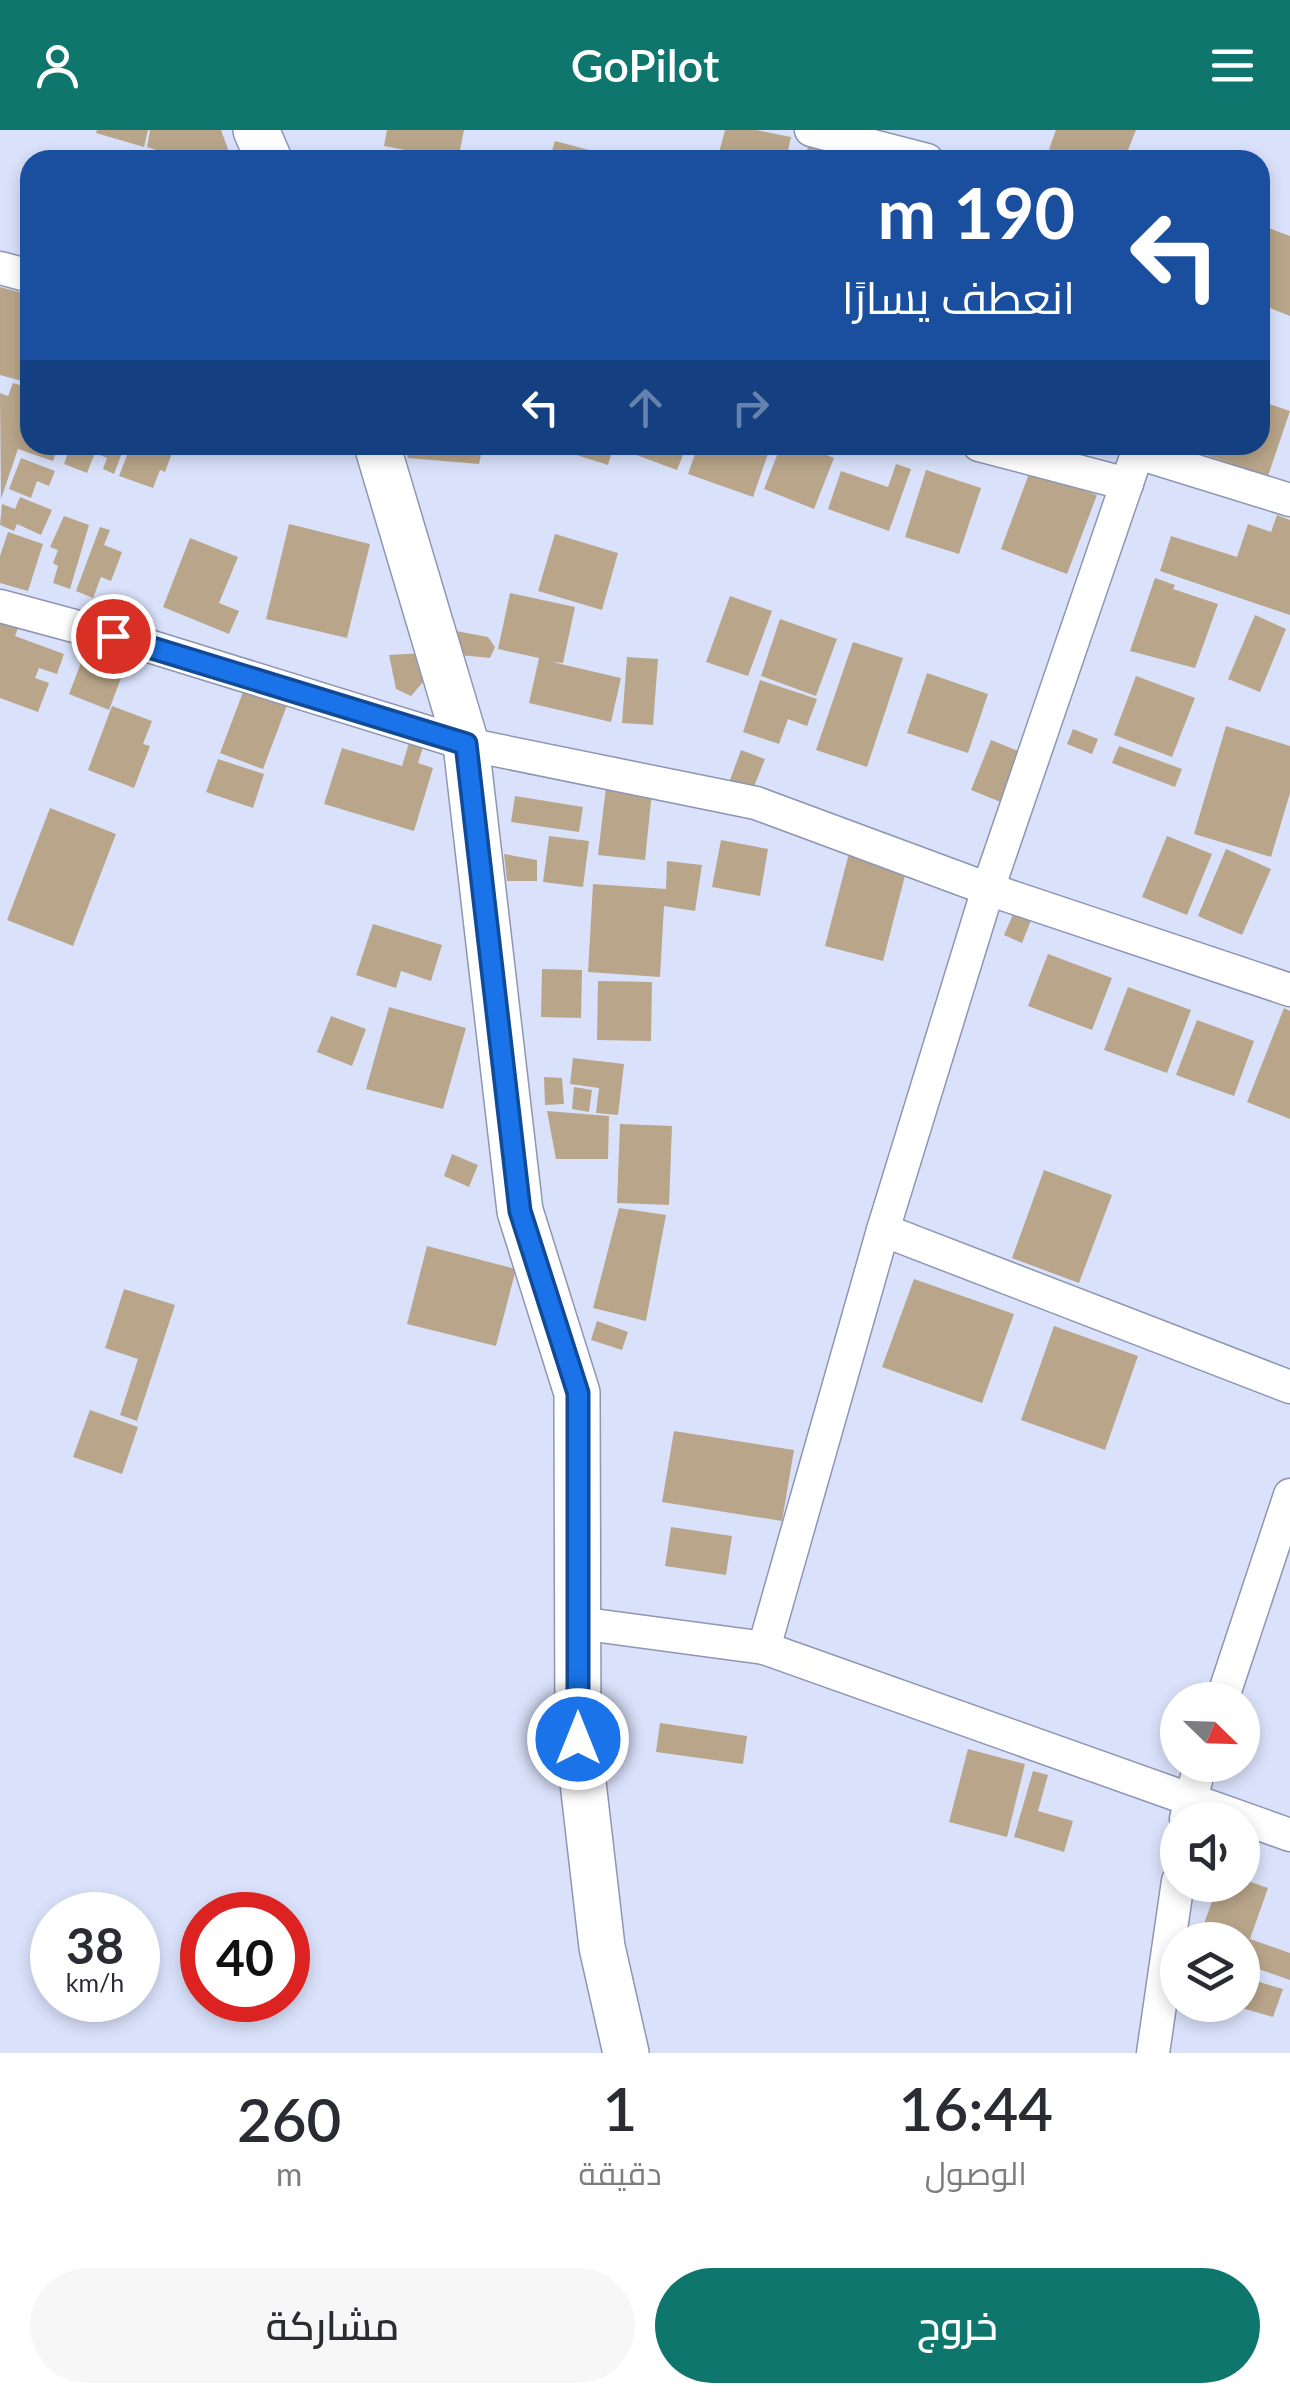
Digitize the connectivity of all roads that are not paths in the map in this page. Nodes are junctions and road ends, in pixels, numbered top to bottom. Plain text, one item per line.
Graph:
1 (811, 130) edge
2 (888, 150) edge
3 (379, 455) edge
4 (1083, 455) edge
5 (1135, 460) edge
6 (1290, 500) edge
7 (0, 606) edge
8 (466, 744) junction
9 (988, 888) junction
10 (1290, 990) edge
11 (883, 1230) junction
12 (1290, 1387) edge
13 (1290, 1494) edge
14 (578, 1623) junction
15 (764, 1648) junction
16 (1228, 1682) edge
17 (1170, 1802) edge
18 (1260, 1827) edge
19 (1290, 1835) edge
20 (1175, 1902) edge
21 (626, 2053) edge
22 (1153, 2053) edge

1 - 2 street
3 - 8 street
4 - 5 street
5 - 6 street
5 - 9 street
7 - 8 street
8 - 9 street
8 - 14 street
9 - 10 street
9 - 11 street
11 - 12 street
11 - 15 street
13 - 16 street
14 - 15 street
14 - 21 street
15 - 17 street
18 - 19 street
20 - 22 street

